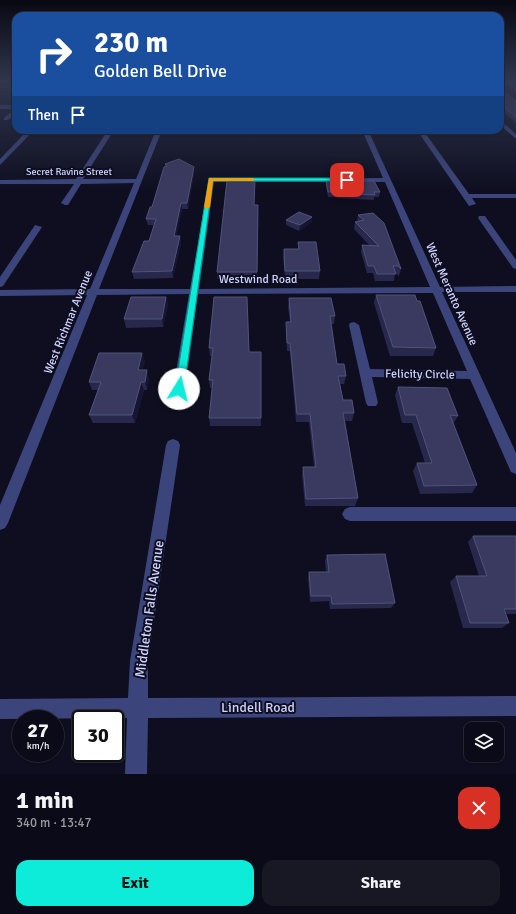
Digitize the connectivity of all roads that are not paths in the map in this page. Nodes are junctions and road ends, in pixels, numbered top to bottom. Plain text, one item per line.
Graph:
1 (504, 126) edge
2 (27, 134) edge
3 (108, 134) edge
4 (157, 134) edge
5 (367, 134) edge
6 (423, 134) edge
7 (516, 137) edge
8 (0, 162) edge
9 (386, 180) junction
10 (79, 181) junction
11 (139, 181) junction
12 (0, 182) edge
13 (466, 196) junction
14 (516, 196) edge
15 (65, 202) dead end
16 (472, 204) dead end
17 (482, 218) dead end
18 (38, 227) dead end
19 (516, 266) edge
20 (0, 284) edge
21 (516, 289) edge
22 (437, 291) junction
23 (195, 292) junction
24 (0, 293) edge
25 (93, 293) junction
26 (354, 325) dead end
27 (365, 373) junction
28 (474, 375) junction
29 (179, 389) dead end
30 (372, 403) dead end
31 (173, 445) dead end
32 (516, 468) edge
33 (350, 514) dead end
34 (516, 514) edge
35 (0, 523) edge
36 (516, 706) edge
37 (138, 708) junction
38 (0, 709) edge
39 (136, 774) edge

1 - 7 street
2 - 8 street
3 - 10 street
4 - 11 street, West Richmar Avenue
5 - 9 street, West Meranto Avenue
6 - 13 street
9 - 22 street, West Meranto Avenue
9 - 23 street
10 - 11 street, Secret Ravine Street
10 - 12 street, Secret Ravine Street
10 - 15 street
11 - 25 street, West Richmar Avenue
13 - 14 street
13 - 16 street
17 - 19 street
18 - 20 street
21 - 22 street, Westwind Road
22 - 23 street, Westwind Road
22 - 28 street, West Meranto Avenue
23 - 25 street, Westwind Road
23 - 29 street
24 - 25 street, Westwind Road
25 - 35 street, West Richmar Avenue
26 - 27 street, Felicity Circle
27 - 28 street, Felicity Circle
27 - 30 street, Felicity Circle
28 - 32 street, West Meranto Avenue
31 - 37 street, Middleton Falls Avenue
33 - 34 street
36 - 37 street, Lindell Road
37 - 38 street, Lindell Road
37 - 39 street, Middleton Falls Avenue

